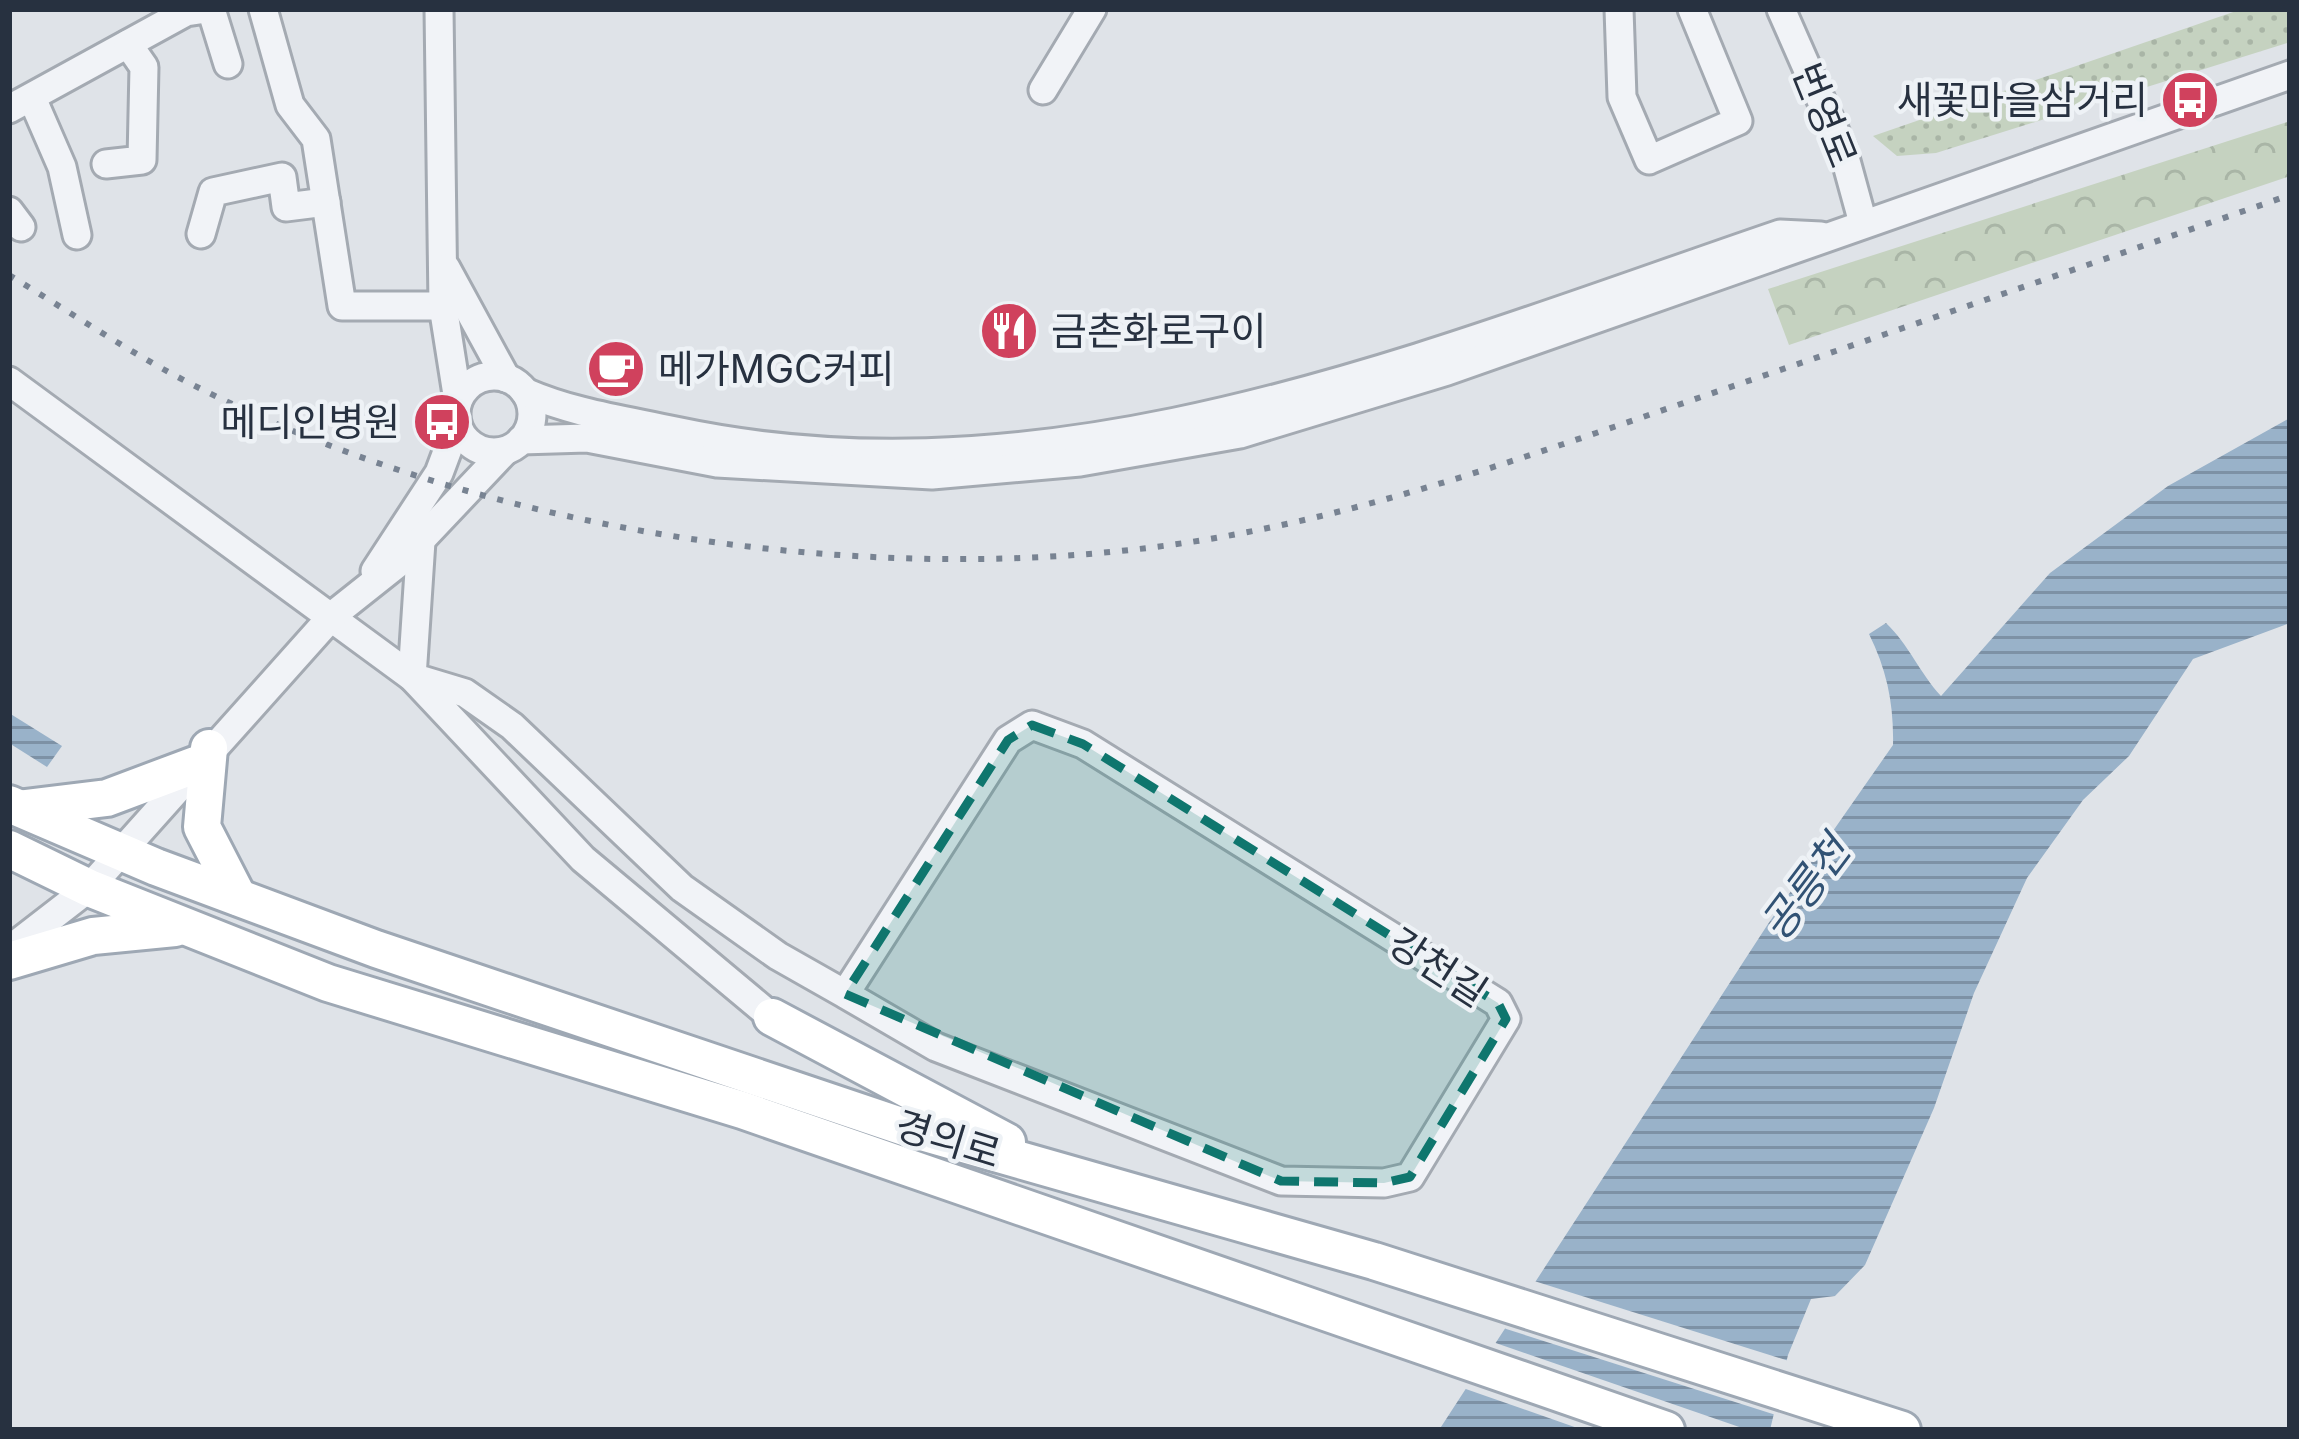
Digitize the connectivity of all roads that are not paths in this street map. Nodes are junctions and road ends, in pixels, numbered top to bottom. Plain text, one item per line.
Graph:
1 (208, 9) edge
2 (263, 9) edge
3 (439, 9) edge
4 (1092, 9) edge
5 (1619, 9) edge
6 (1692, 9) edge
7 (1781, 9) edge
8 (128, 44) junction
9 (228, 64) dead end
10 (2290, 75) edge
11 (1043, 90) dead end
12 (21, 104) edge
13 (106, 164) dead end
14 (326, 202) junction
15 (1863, 223) junction
16 (201, 234) dead end
17 (77, 235) dead end
18 (1826, 236) junction
19 (441, 259) junction
20 (443, 306) junction
21 (9, 381) edge
22 (516, 385) junction
23 (458, 413) junction
24 (513, 445) junction
25 (421, 541) junction
26 (370, 580) junction
27 (333, 615) junction
28 (412, 677) junction
29 (202, 756) junction
30 (15, 806) edge
31 (9, 848) edge
32 (120, 851) junction
33 (89, 888) junction
34 (238, 898) junction
35 (185, 927) junction
36 (9, 950) edge
37 (9, 961) edge
38 (845, 994) junction
39 (772, 1017) junction
40 (746, 1074) junction
41 (1048, 1170) junction
42 (1666, 1430) edge
43 (1902, 1430) edge

1 - 8 street
1 - 9 street
2 - 14 street
3 - 19 street
4 - 11 street
5 - 6 street
7 - 15 street, 번영로
8 - 12 street
8 - 13 street
10 - 15 street
12 - 17 street
14 - 16 street
14 - 20 street
15 - 18 street
18 - 22 street
18 - 24 street
19 - 20 street
19 - 22 street
20 - 23 street
21 - 27 street
22 - 23 street
22 - 24 street
23 - 24 street
23 - 26 street
24 - 25 street
25 - 26 street
25 - 28 street
26 - 27 street
27 - 28 street
27 - 29 street
28 - 38 street, 강천길
28 - 39 street
29 - 30 main road
29 - 32 street
29 - 34 main road
30 - 32 main road, 경의로
31 - 33 main road, 경의로
32 - 33 street
32 - 34 main road, 경의로
33 - 35 main road, 경의로
33 - 36 street
34 - 40 main road, 경의로
35 - 37 main road
35 - 42 main road, 경의로
38 - 38 street, 강천길
39 - 40 main road
39 - 41 main road
40 - 41 main road, 경의로
41 - 43 main road, 경의로

